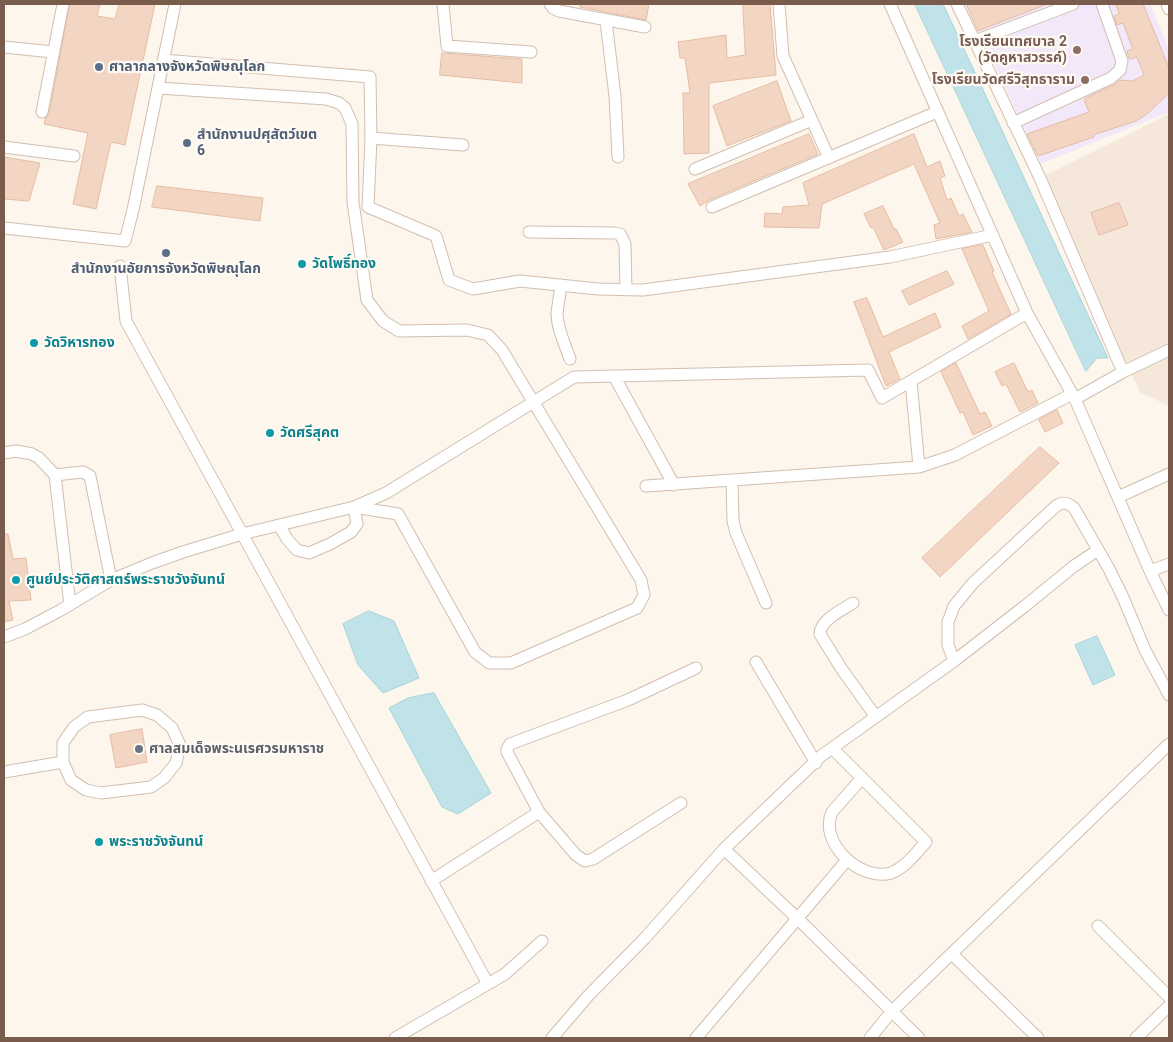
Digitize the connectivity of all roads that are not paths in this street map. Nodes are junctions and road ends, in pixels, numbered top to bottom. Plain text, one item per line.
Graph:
1 (62, 4) edge
2 (175, 4) edge
3 (443, 4) edge
4 (550, 4) edge
5 (779, 4) edge
6 (890, 4) edge
7 (957, 4) edge
8 (1073, 4) edge
9 (1102, 4) edge
10 (1167, 4) edge
11 (1169, 10) edge
12 (606, 21) junction
13 (644, 27) dead end
14 (975, 41) junction
15 (4, 47) edge
16 (53, 52) junction
17 (531, 52) dead end
18 (164, 60) junction
19 (158, 88) junction
20 (42, 112) dead end
21 (937, 112) junction
22 (812, 120) junction
23 (1014, 123) junction
24 (370, 138) junction
25 (463, 145) dead end
26 (4, 147) edge
27 (74, 156) dead end
28 (618, 157) dead end
29 (829, 158) junction
30 (695, 169) dead end
31 (712, 207) dead end
32 (4, 228) edge
33 (529, 232) dead end
34 (993, 235) junction
35 (120, 266) dead end
36 (561, 286) junction
37 (626, 290) junction
38 (1027, 313) junction
39 (1169, 350) edge
40 (570, 359) dead end
41 (1123, 372) junction
42 (614, 376) junction
43 (911, 381) junction
44 (1073, 397) junction
45 (533, 403) junction
46 (4, 453) edge
47 (919, 467) junction
48 (1169, 474) edge
49 (55, 475) junction
50 (732, 480) junction
51 (674, 485) junction
52 (646, 486) dead end
53 (1118, 497) junction
54 (354, 507) junction
55 (279, 525) junction
56 (242, 534) junction
57 (1098, 550) junction
58 (1169, 564) edge
59 (1150, 571) junction
60 (111, 580) junction
61 (766, 603) dead end
62 (853, 603) dead end
63 (70, 605) junction
64 (1169, 610) edge
65 (4, 637) edge
66 (954, 661) junction
67 (756, 662) dead end
68 (696, 668) dead end
69 (1169, 694) edge
70 (876, 717) junction
71 (1169, 744) edge
72 (832, 748) junction
73 (63, 762) junction
74 (816, 762) junction
75 (4, 772) edge
76 (862, 778) junction
77 (681, 803) dead end
78 (539, 812) junction
79 (724, 849) junction
80 (847, 860) junction
81 (431, 881) junction
82 (798, 919) junction
83 (1098, 926) dead end
84 (542, 941) dead end
85 (952, 954) junction
86 (488, 984) junction
87 (1169, 997) edge
88 (1168, 1009) edge
89 (892, 1011) junction
90 (395, 1038) edge
91 (552, 1038) edge
92 (696, 1038) edge
93 (870, 1038) edge
94 (919, 1038) edge
95 (1038, 1038) edge
96 (1136, 1038) edge

1 - 16 street
2 - 18 street
3 - 17 street
4 - 12 street
5 - 22 street
6 - 21 street
7 - 14 street
8 - 14 street
9 - 23 street
10 - 11 street
12 - 13 street
12 - 28 street
14 - 23 street
15 - 16 street
16 - 20 street
18 - 19 street
18 - 24 street
19 - 32 street
19 - 45 street
21 - 29 street
21 - 34 street
22 - 29 street
22 - 30 street
23 - 41 street
24 - 25 street
24 - 36 street
26 - 27 street
29 - 31 street
33 - 37 street
34 - 37 street
34 - 38 street
35 - 56 street
36 - 37 street
36 - 40 street
38 - 43 street
38 - 44 street
39 - 41 street
41 - 44 street
42 - 43 street
42 - 45 street
42 - 51 street
43 - 47 street
44 - 47 street
44 - 53 street
45 - 54 street
45 - 54 street
46 - 49 street
47 - 50 street
48 - 53 street
49 - 60 street
49 - 63 street
50 - 51 street
50 - 61 street
51 - 52 street
53 - 59 street
54 - 55 street
54 - 55 street
55 - 56 street
56 - 60 street
56 - 81 street
57 - 66 street
57 - 66 street
57 - 69 street
58 - 59 street
59 - 64 street
60 - 63 street
62 - 70 street
63 - 65 street
66 - 70 street
67 - 74 street
68 - 78 street
70 - 72 street
71 - 85 street
72 - 74 street
72 - 76 street
73 - 73 street
73 - 75 street
74 - 79 street
76 - 80 street
76 - 80 street
77 - 78 street
78 - 81 street
79 - 82 street
79 - 91 street
80 - 82 street
81 - 86 street
82 - 89 street
82 - 92 street
83 - 87 street
84 - 86 street
85 - 89 street
85 - 95 street
86 - 90 street
88 - 96 street
89 - 93 street
89 - 94 street

